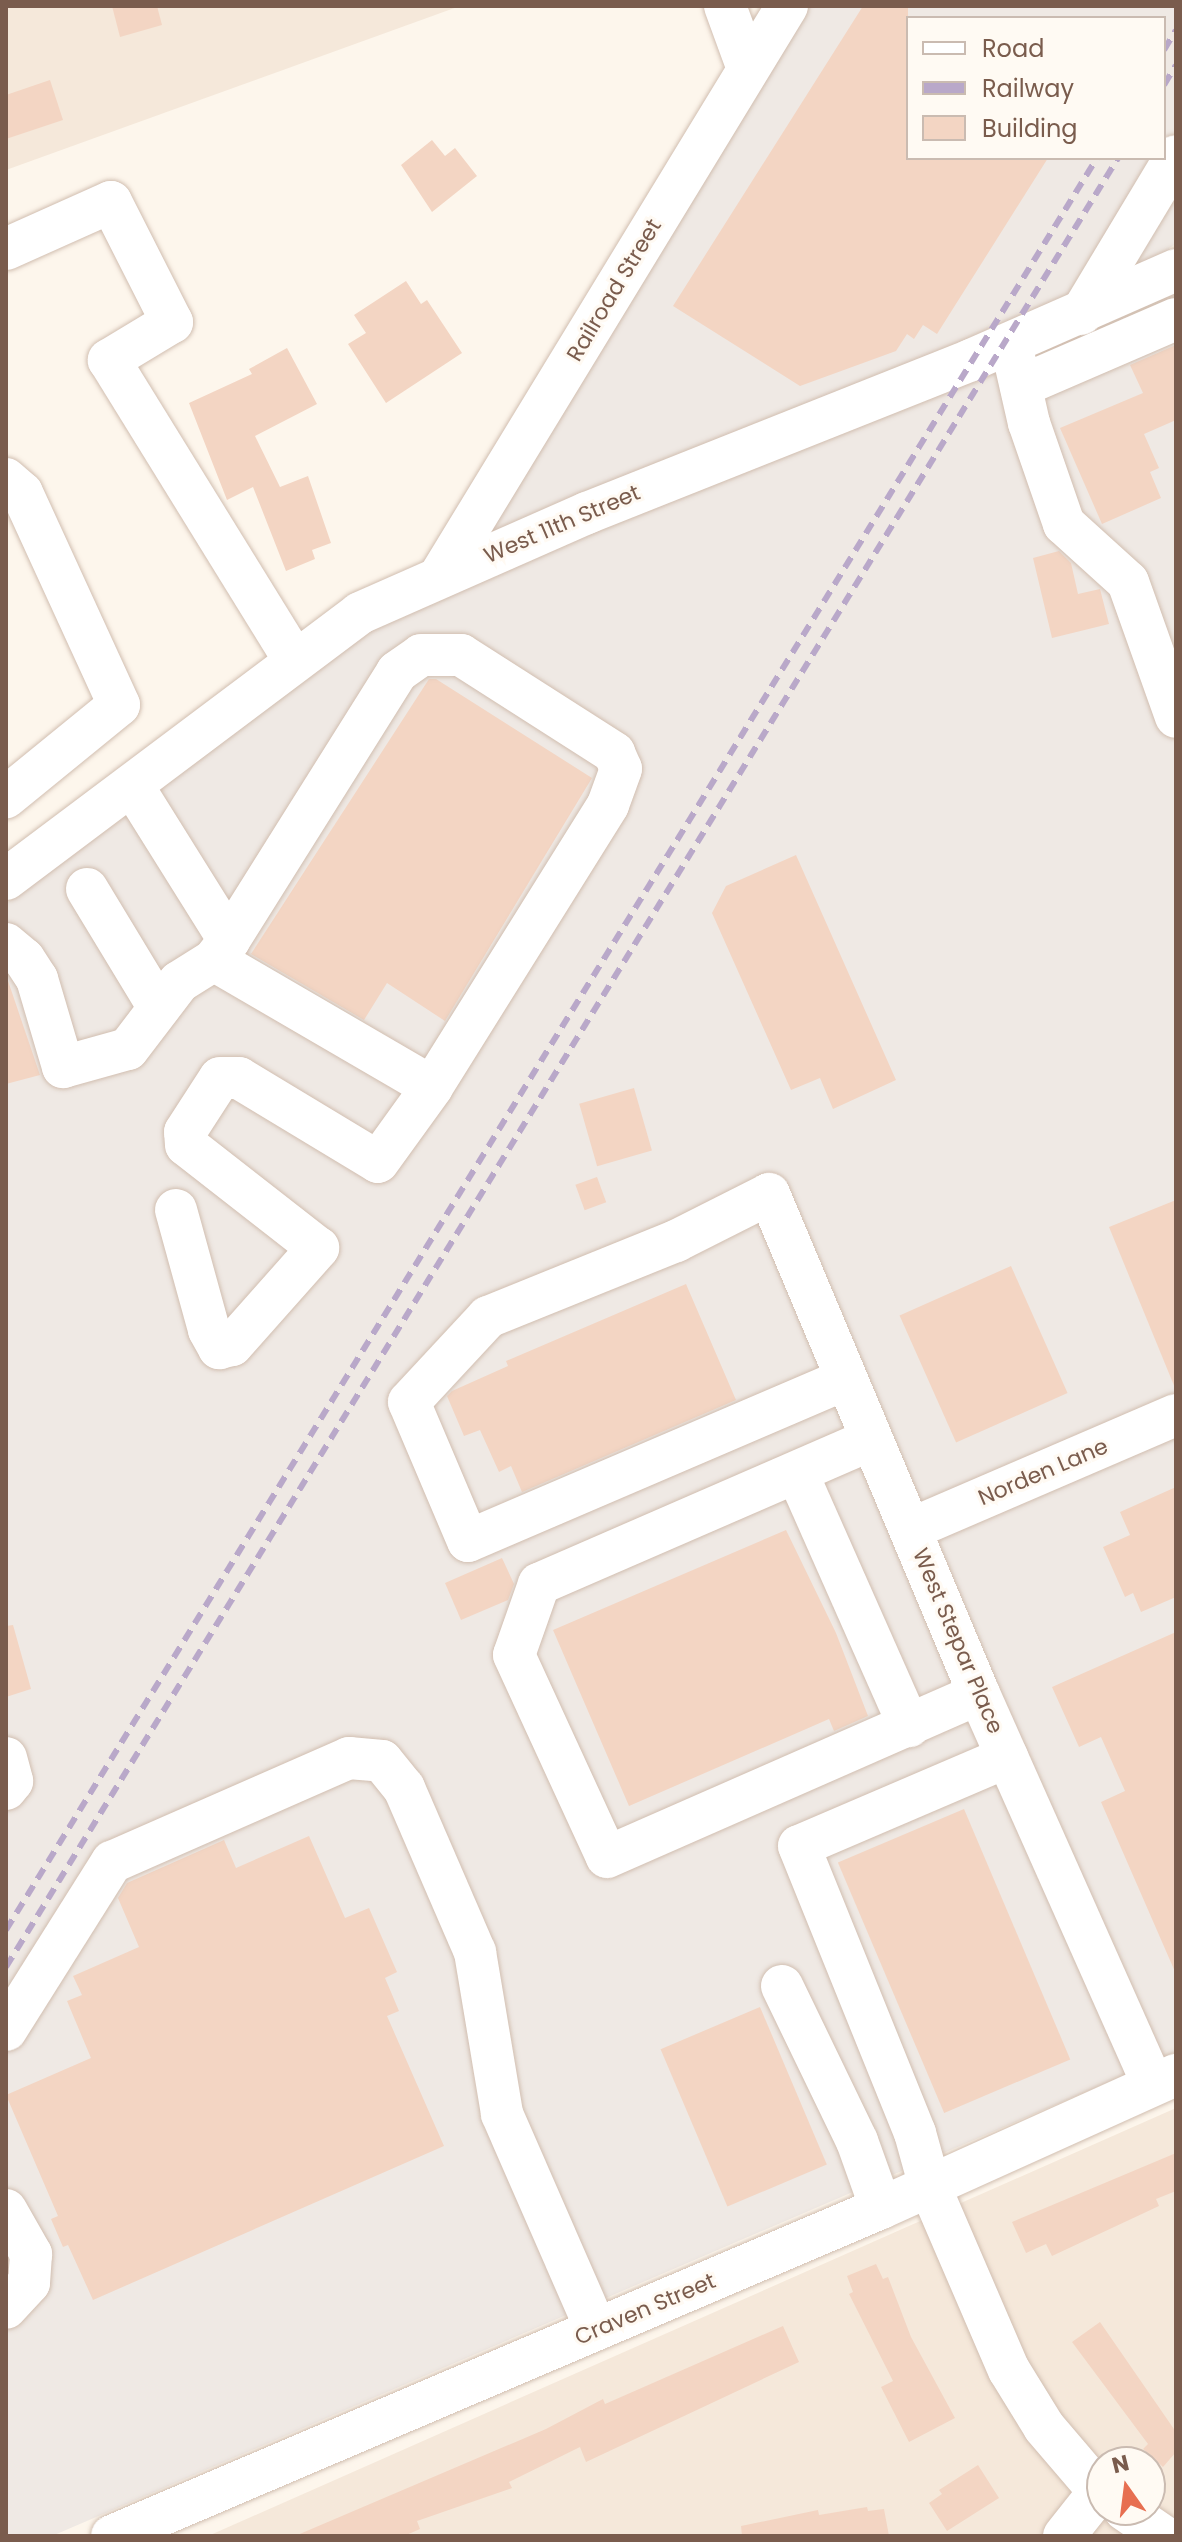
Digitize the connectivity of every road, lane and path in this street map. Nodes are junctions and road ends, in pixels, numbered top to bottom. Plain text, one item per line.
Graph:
1 (725, 6) edge
2 (787, 6) edge
3 (748, 69) junction
4 (1176, 156) edge
5 (6, 249) edge
6 (1160, 277) edge
7 (1081, 314) junction
8 (1168, 322) edge
9 (1011, 344) junction
10 (1021, 386) junction
11 (6, 479) edge
12 (441, 574) junction
13 (293, 658) junction
14 (1176, 717) edge
15 (132, 785) junction
16 (6, 797) edge
17 (6, 879) edge
18 (87, 889) dead end
19 (6, 944) edge
20 (222, 950) junction
21 (159, 1008) junction
22 (432, 1087) junction
23 (176, 1210) dead end
24 (846, 1379) junction
25 (1176, 1415) edge
26 (870, 1440) junction
27 (797, 1473) junction
28 (911, 1529) junction
29 (979, 1694) junction
30 (909, 1726) junction
31 (1007, 1757) junction
32 (6, 1758) edge
33 (6, 1789) edge
34 (782, 1986) dead end
35 (6, 2030) edge
36 (1165, 2080) edge
37 (930, 2187) junction
38 (881, 2208) junction
39 (6, 2210) edge
40 (6, 2308) edge
41 (596, 2329) junction
42 (1086, 2474) edge
43 (1086, 2518) edge
44 (112, 2536) edge
45 (1064, 2536) edge

1 - 3 street
2 - 3 street, Railroad Street
3 - 12 street, Railroad Street
4 - 7 street
5 - 13 street
6 - 7 street, West 11th Street
6 - 8 street
7 - 9 street, West 11th Street
8 - 10 street
9 - 10 street
9 - 12 street, West 11th Street
10 - 14 street
11 - 16 street
12 - 13 street, West 11th Street
13 - 15 street, West 11th Street
15 - 17 street, West 11th Street
15 - 20 street
18 - 21 street
19 - 21 street
20 - 21 street
20 - 22 street
20 - 22 street
22 - 23 street
24 - 24 street, West Stepar Place
24 - 26 street, West Stepar Place
25 - 28 street, Norden Lane
26 - 27 street
26 - 28 street, West Stepar Place
27 - 30 street
27 - 30 street
28 - 29 street, West Stepar Place
29 - 30 street
29 - 31 street, West Stepar Place
31 - 36 street, West Stepar Place
31 - 37 street
32 - 33 street
34 - 38 street
35 - 41 street
36 - 37 street, Craven Street
37 - 38 street, Craven Street
37 - 42 street
38 - 41 street, Craven Street
39 - 40 street
41 - 44 street, Craven Street
43 - 45 street

